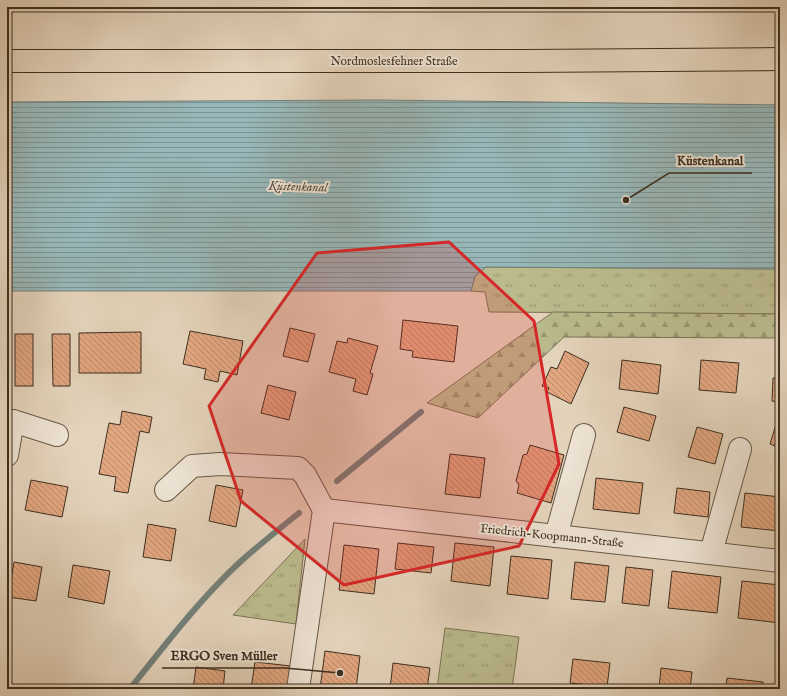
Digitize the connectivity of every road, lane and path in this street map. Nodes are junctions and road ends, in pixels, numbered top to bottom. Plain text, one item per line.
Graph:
1 (780, 59) edge
2 (7, 61) edge
3 (10, 421) edge
4 (57, 435) dead end
5 (584, 435) dead end
6 (740, 449) dead end
7 (7, 455) edge
8 (166, 490) dead end
9 (324, 510) junction
10 (556, 536) junction
11 (712, 553) junction
12 (780, 561) edge
13 (298, 689) edge

1 - 2 main road, Nordmoslesfehner Straße
3 - 4 street
3 - 7 street
5 - 10 street
6 - 11 street
8 - 9 street
9 - 10 street, Friedrich-Koopmann-Straße
9 - 13 street
10 - 11 street, Friedrich-Koopmann-Straße
11 - 12 street, Friedrich-Koopmann-Straße

